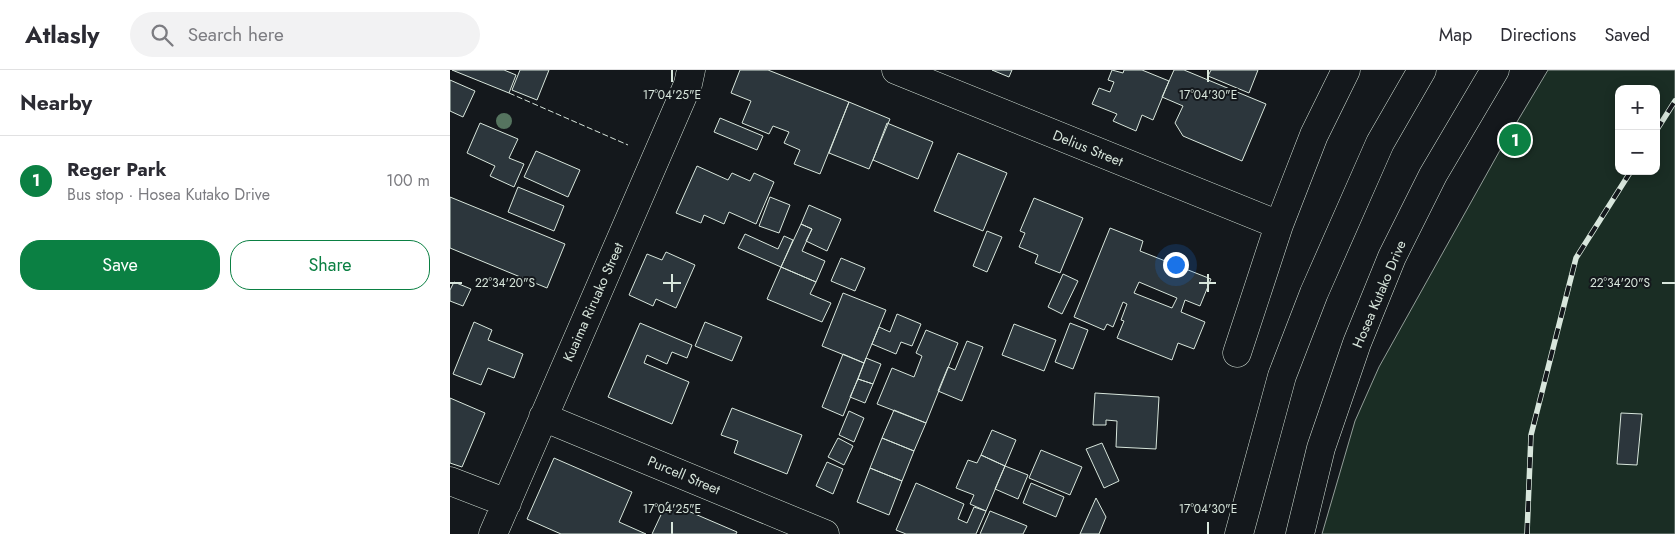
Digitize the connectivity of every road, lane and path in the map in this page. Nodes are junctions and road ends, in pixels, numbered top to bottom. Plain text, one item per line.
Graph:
1 (691, 70) edge
2 (896, 70) edge
3 (1346, 70) edge
4 (1422, 70) edge
5 (1496, 70) edge
6 (1279, 225) junction
7 (1237, 353) dead end
8 (543, 417) junction
9 (450, 481) edge
10 (507, 503) junction
11 (493, 534) edge
12 (825, 534) edge
13 (1239, 534) edge
14 (1300, 534) edge

1 - 8 street, Kuaima Riruako Street
2 - 6 street, Delius Street
3 - 6 street
4 - 13 street
5 - 14 street, Hosea Kutako Drive
6 - 7 street
8 - 10 street, Kuaima Riruako Street
8 - 12 street, Purcell Street
9 - 10 street
10 - 11 street, Kuaima Riruako Street

